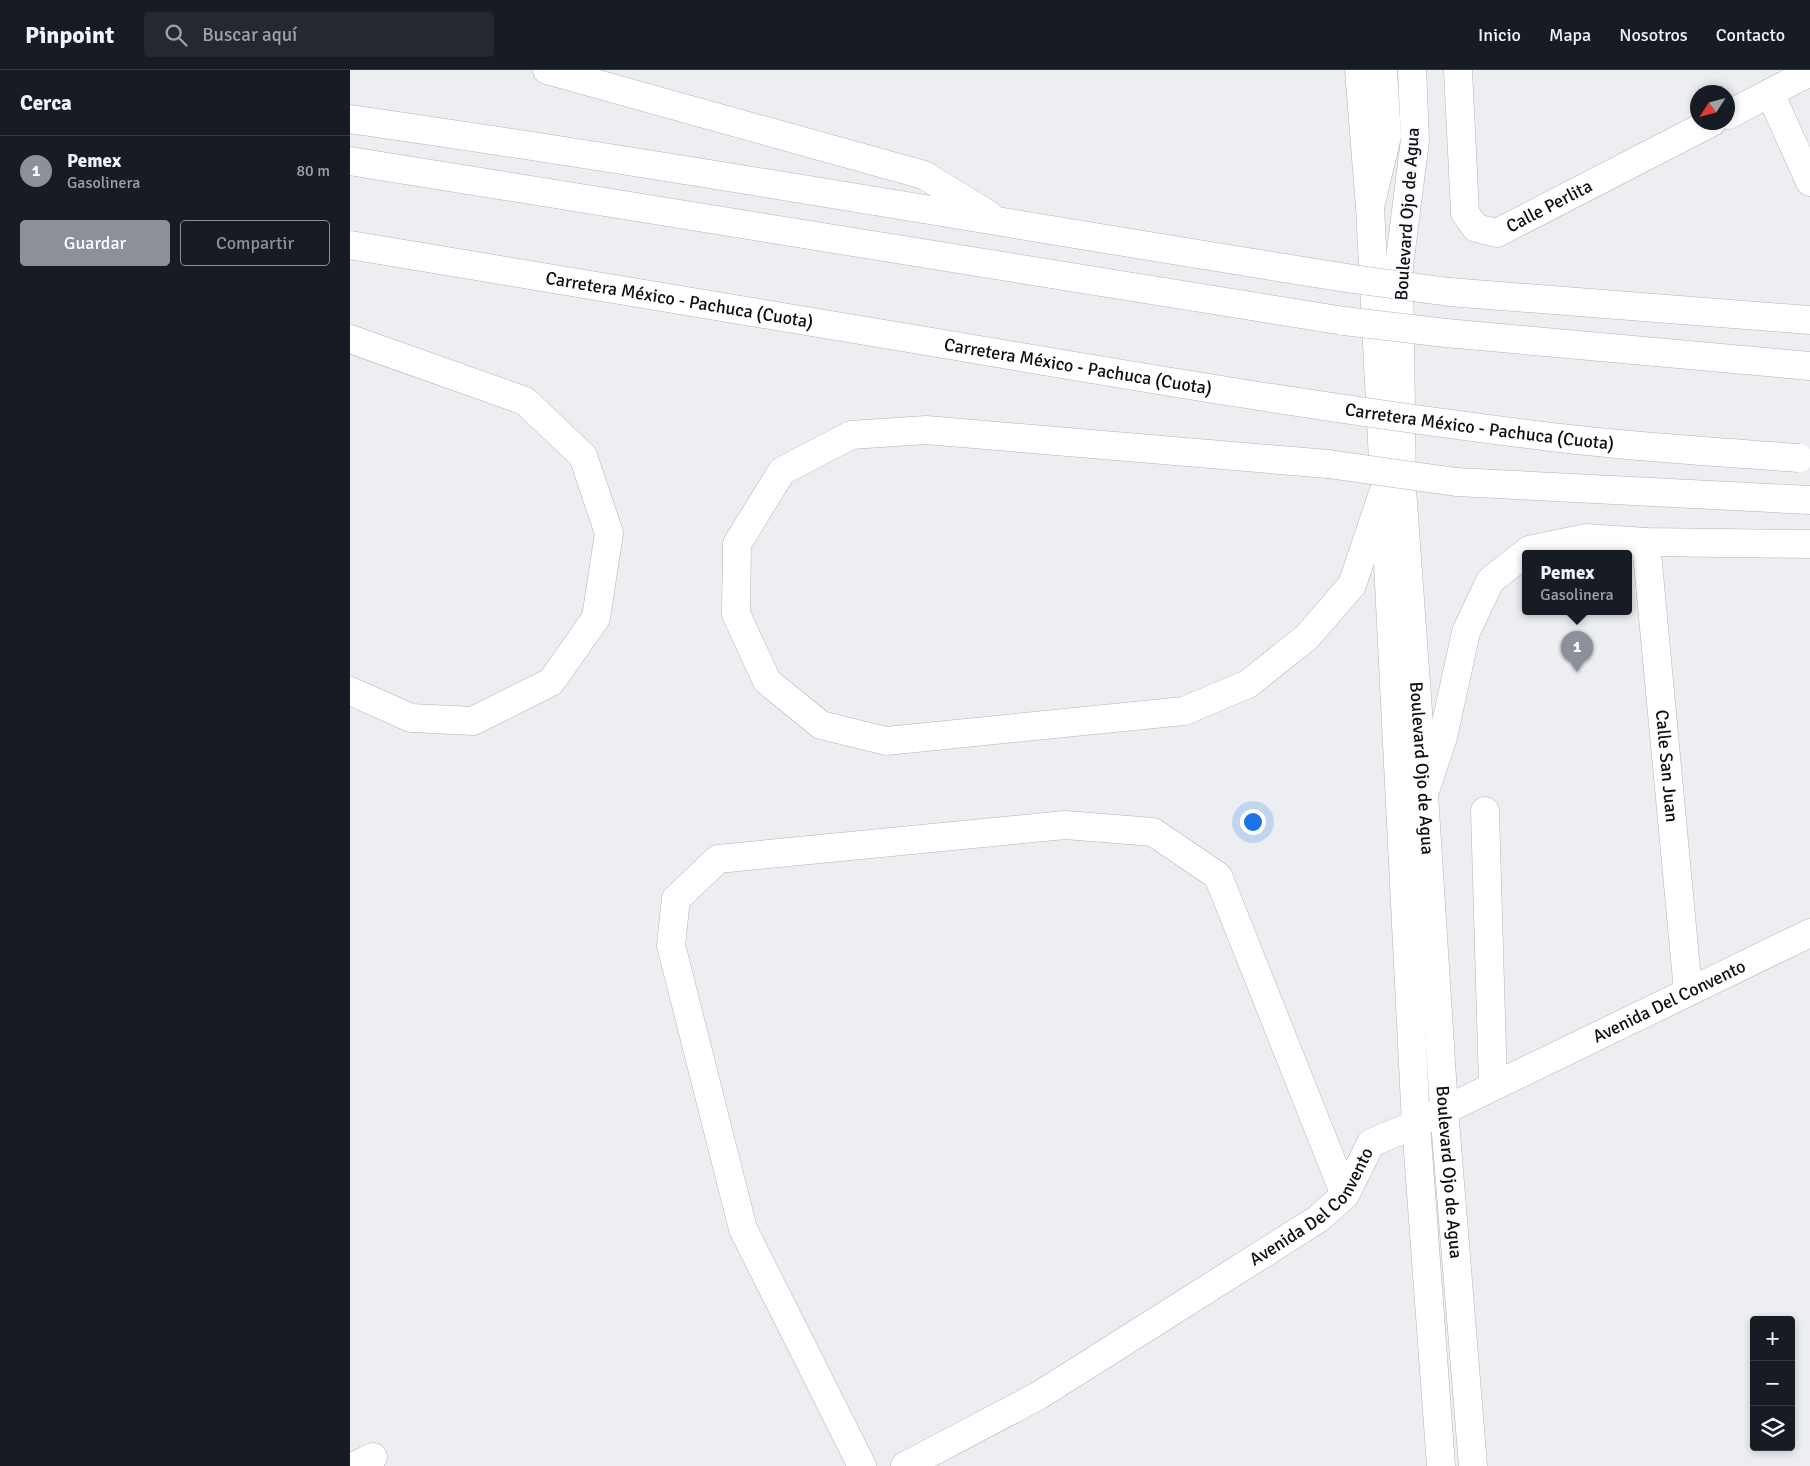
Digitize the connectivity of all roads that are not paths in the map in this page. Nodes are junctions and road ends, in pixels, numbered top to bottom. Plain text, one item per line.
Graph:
1 (547, 70) edge
2 (1359, 70) edge
3 (1383, 70) edge
4 (1412, 70) edge
5 (1458, 70) edge
6 (1810, 72) edge
7 (1770, 93) junction
8 (1735, 111) edge
9 (350, 119) edge
10 (1697, 130) edge
11 (350, 161) edge
12 (1810, 182) edge
13 (1370, 207) junction
14 (1001, 223) junction
15 (350, 245) edge
16 (1810, 320) edge
17 (350, 339) edge
18 (1810, 366) edge
19 (1805, 458) edge
20 (1384, 490) junction
21 (1810, 500) edge
22 (1646, 542) junction
23 (1810, 544) edge
24 (1529, 550) edge
25 (1522, 556) edge
26 (350, 691) edge
27 (1424, 794) junction
28 (1485, 811) dead end
29 (1810, 933) edge
30 (1688, 991) junction
31 (1493, 1085) junction
32 (1444, 1109) junction
33 (1416, 1124) junction
34 (1345, 1195) junction
35 (862, 1466) edge
36 (904, 1466) edge
37 (1440, 1466) edge
38 (1473, 1466) edge

1 - 14 main road
2 - 13 main road, Boulevard Ojo de Agua
3 - 13 main road
4 - 27 main road, Boulevard Ojo de Agua
5 - 10 main road, Calle Perlita
6 - 7 main road
7 - 8 main road
7 - 12 main road
9 - 14 main road
11 - 18 main road, bridge
13 - 20 main road, Boulevard Ojo de Agua
14 - 16 main road, bridge
15 - 19 main road, Carretera México - Pachuca (Cuota), bridge
17 - 26 main road
20 - 21 main road, bridge
20 - 33 main road, Boulevard Ojo de Agua
22 - 23 main road
22 - 24 main road
22 - 30 main road, Calle San Juan
25 - 27 main road
27 - 32 main road, Boulevard Ojo de Agua
28 - 31 main road
29 - 30 main road, Avenida Del Convento
30 - 31 main road, Avenida Del Convento
31 - 32 main road, Avenida Del Convento
32 - 33 main road, Avenida Del Convento
32 - 38 main road, Boulevard Ojo de Agua
33 - 34 main road, Avenida Del Convento
33 - 37 main road, Boulevard Ojo de Agua
34 - 35 main road
34 - 36 main road, Avenida Del Convento

